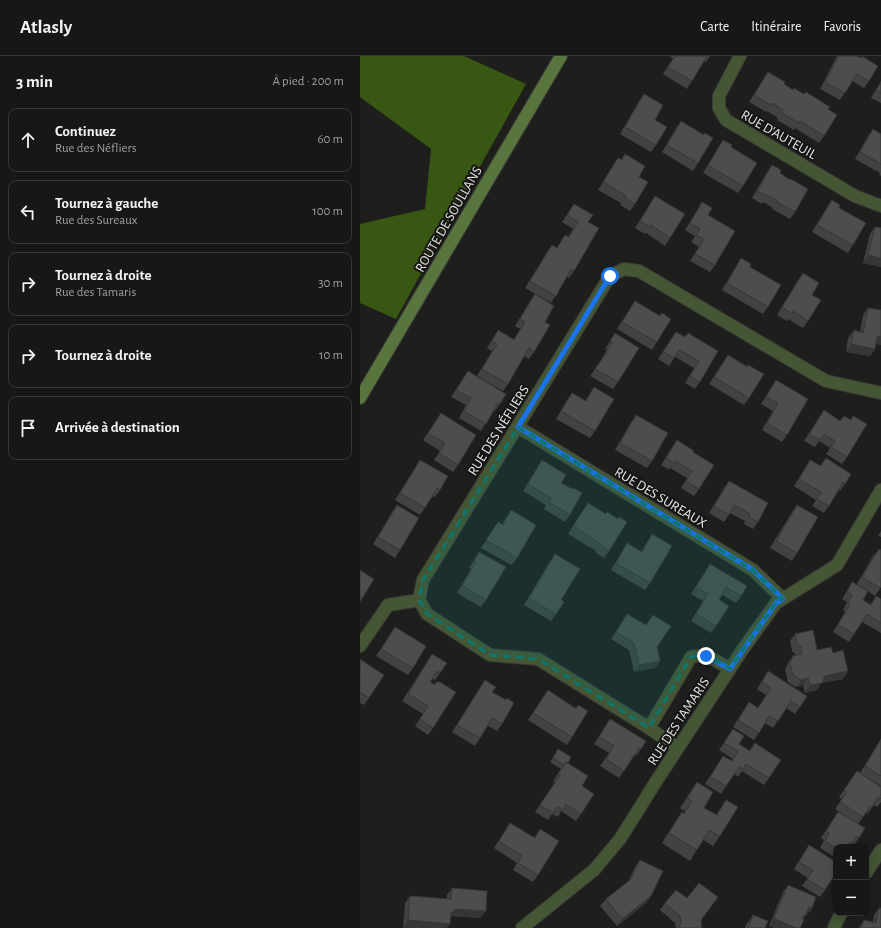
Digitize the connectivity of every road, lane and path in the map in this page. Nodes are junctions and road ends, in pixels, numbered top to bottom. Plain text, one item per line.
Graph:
1 (561, 56) edge
2 (740, 56) edge
3 (881, 206) edge
4 (881, 392) edge
5 (360, 398) edge
6 (518, 427) junction
7 (881, 490) edge
8 (783, 599) junction
9 (419, 600) junction
10 (360, 646) edge
11 (730, 669) junction
12 (649, 728) junction
13 (678, 748) junction
14 (880, 852) edge
15 (869, 868) edge
16 (839, 916) edge
17 (522, 928) edge
18 (834, 928) edge

1 - 5 main road, ROUTE DE SOULLANS
2 - 3 street, RUE D'AUTEUIL
4 - 6 street, RUE DES NÉFLIERS
6 - 8 street, RUE DES SUREAUX
6 - 9 street, RUE DES NÉFLIERS
7 - 8 street, RUE DES TAMARIS
8 - 11 street, RUE DES TAMARIS
9 - 10 street
9 - 12 street
11 - 12 street
11 - 13 street, RUE DES TAMARIS
12 - 13 street
13 - 17 street, RUE DES TAMARIS
14 - 15 street
16 - 18 street

